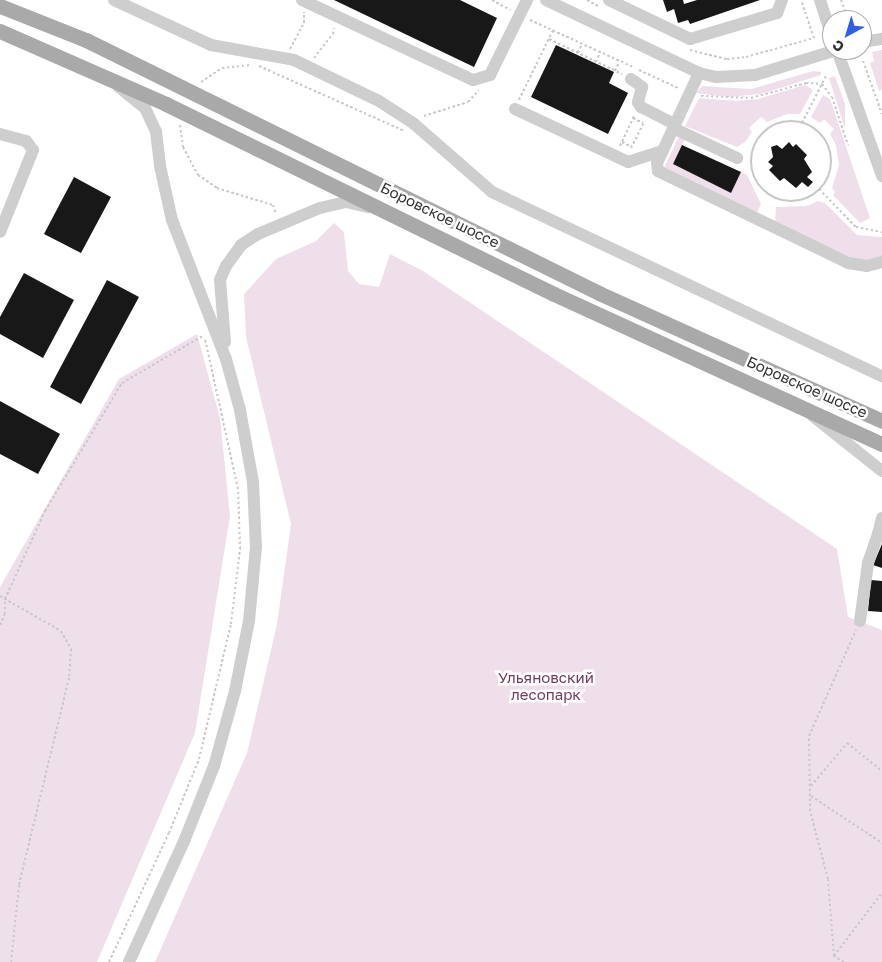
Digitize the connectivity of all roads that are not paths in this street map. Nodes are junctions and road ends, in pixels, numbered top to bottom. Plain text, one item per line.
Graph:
1 (5, 0) edge
2 (114, 0) edge
3 (303, 0) edge
4 (527, 0) edge
5 (546, 0) edge
6 (609, 0) edge
7 (782, 0) edge
8 (0, 6) edge
9 (37, 18) junction
10 (0, 31) edge
11 (822, 54) edge
12 (841, 60) edge
13 (699, 73) junction
14 (105, 76) junction
15 (631, 78) road end
16 (515, 109) road end
17 (674, 126) junction
18 (0, 134) edge
19 (662, 151) junction
20 (736, 158) dead end
21 (882, 176) edge
22 (381, 209) junction
23 (0, 232) edge
24 (882, 262) edge
25 (226, 359) junction
26 (882, 376) edge
27 (807, 411) junction
28 (881, 421) edge
29 (882, 444) edge
30 (882, 471) edge
31 (882, 518) edge
32 (880, 535) edge
33 (860, 621) road end
34 (129, 962) edge

1 - 9 street
2 - 26 street
3 - 4 street
5 - 13 street
6 - 7 street
8 - 9 main road, Боровское шоссе
9 - 28 main road, Боровское шоссе
10 - 14 main road, Боровское шоссе
11 - 13 street
12 - 21 street
13 - 17 street
14 - 22 main road, Боровское шоссе
14 - 25 street
15 - 17 street
16 - 19 street
17 - 19 street
17 - 20 street
18 - 23 street
19 - 24 street
22 - 25 street
22 - 27 main road, Боровское шоссе
25 - 34 street
27 - 29 main road, Боровское шоссе
27 - 30 street
31 - 32 street
32 - 33 street

